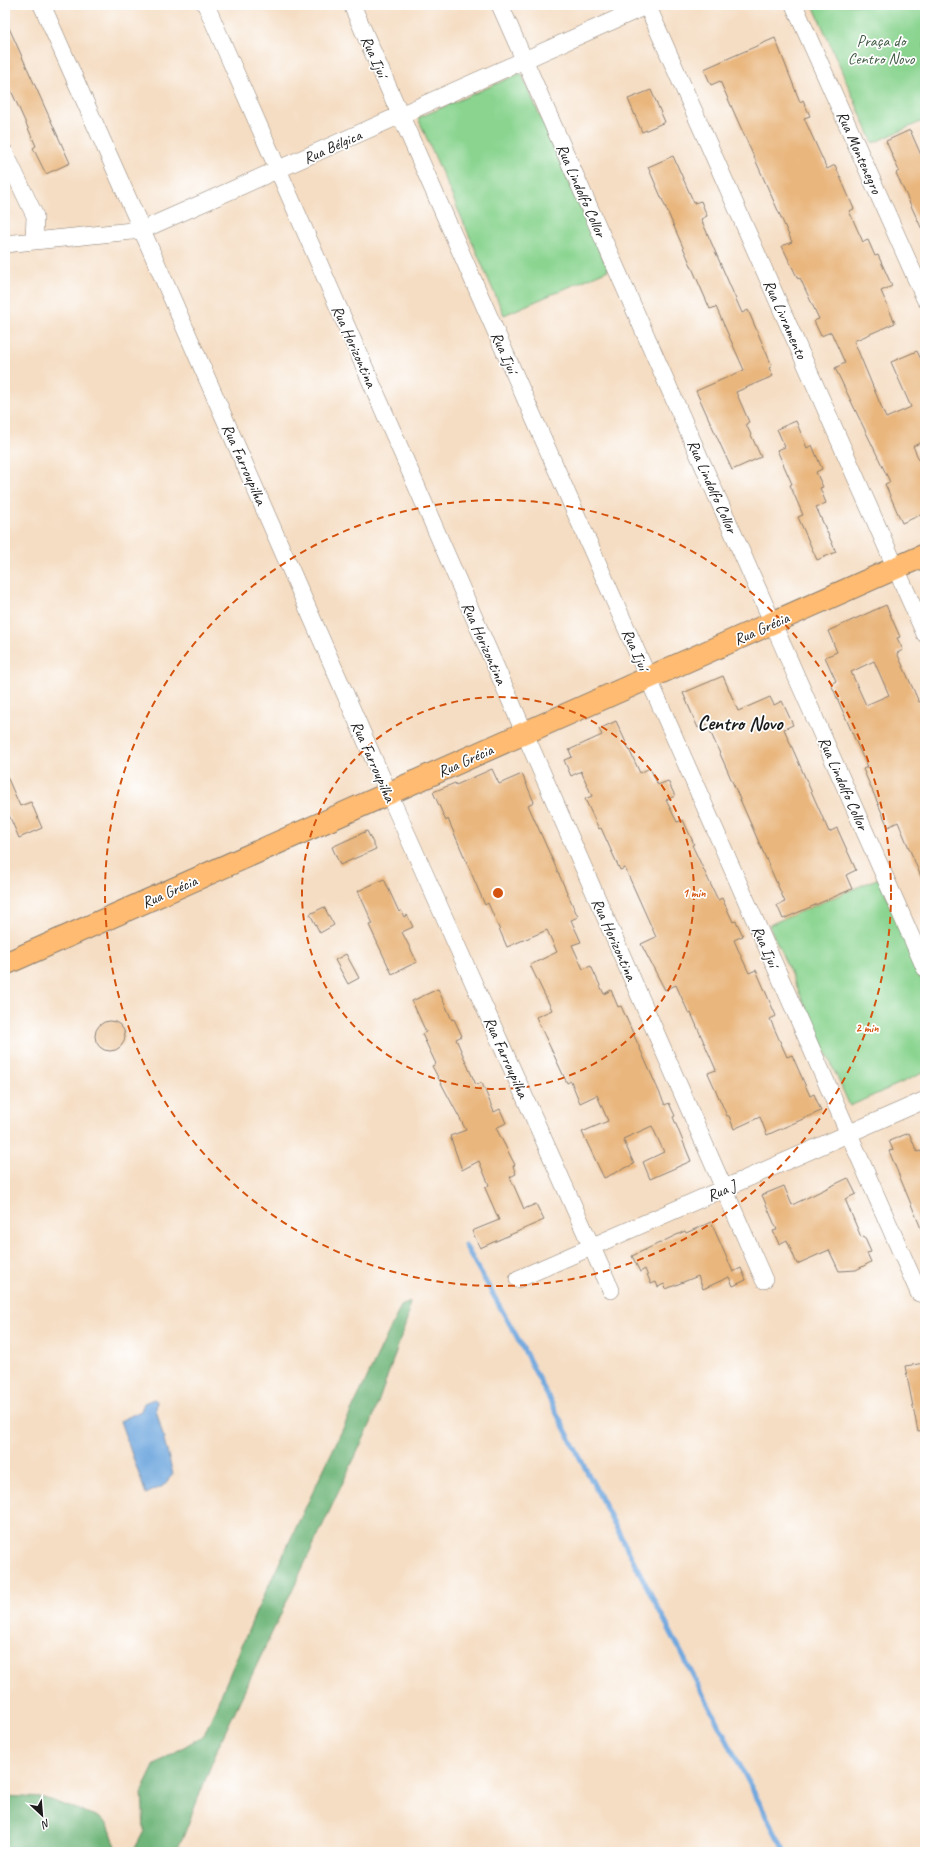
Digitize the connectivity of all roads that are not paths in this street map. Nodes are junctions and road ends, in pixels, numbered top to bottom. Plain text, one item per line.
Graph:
1 (42, 5) edge
2 (206, 5) edge
3 (352, 5) edge
4 (500, 5) edge
5 (648, 5) edge
6 (794, 5) edge
7 (524, 60) junction
8 (401, 115) junction
9 (5, 153) edge
10 (278, 170) junction
11 (142, 230) junction
12 (34, 241) junction
13 (5, 244) edge
14 (925, 299) edge
15 (925, 555) edge
16 (896, 568) junction
17 (773, 623) junction
18 (925, 634) edge
19 (649, 678) junction
20 (525, 733) junction
21 (388, 794) junction
22 (5, 964) edge
23 (925, 968) edge
24 (925, 1100) edge
25 (849, 1134) junction
26 (725, 1188) junction
27 (592, 1247) junction
28 (518, 1280) dead end
29 (764, 1280) dead end
30 (611, 1290) dead end
31 (922, 1294) edge

1 - 11 street, Rua Farroupilha
2 - 10 street, Rua Horizontina
3 - 8 street, Rua Ijuí
4 - 7 street, Rua Lindolfo Collor
5 - 7 street, Rua Bélgica
5 - 16 street, Rua Livramento
6 - 14 street, Rua Montenegro
7 - 8 street, Rua Bélgica
7 - 17 street, Rua Lindolfo Collor
8 - 10 street, Rua Bélgica
8 - 19 street, Rua Ijuí
9 - 12 street
10 - 11 street, Rua Bélgica
10 - 20 street, Rua Horizontina
11 - 12 street, Rua Bélgica
11 - 21 street, Rua Farroupilha
12 - 13 street, Rua Bélgica
15 - 16 main road, Rua Grécia
16 - 17 main road, Rua Grécia
16 - 18 street, Rua Livramento
17 - 19 main road, Rua Grécia
17 - 23 street, Rua Lindolfo Collor
19 - 20 main road, Rua Grécia
19 - 25 street, Rua Ijuí
20 - 21 main road, Rua Grécia
20 - 26 street, Rua Horizontina
21 - 22 main road, Rua Grécia
21 - 27 street, Rua Farroupilha
24 - 25 street, Rua J
25 - 26 street, Rua J
25 - 31 street, Rua Ijuí
26 - 27 street, Rua J
26 - 29 street, Rua Horizontina
27 - 28 street, Rua J
27 - 30 street, Rua Farroupilha

